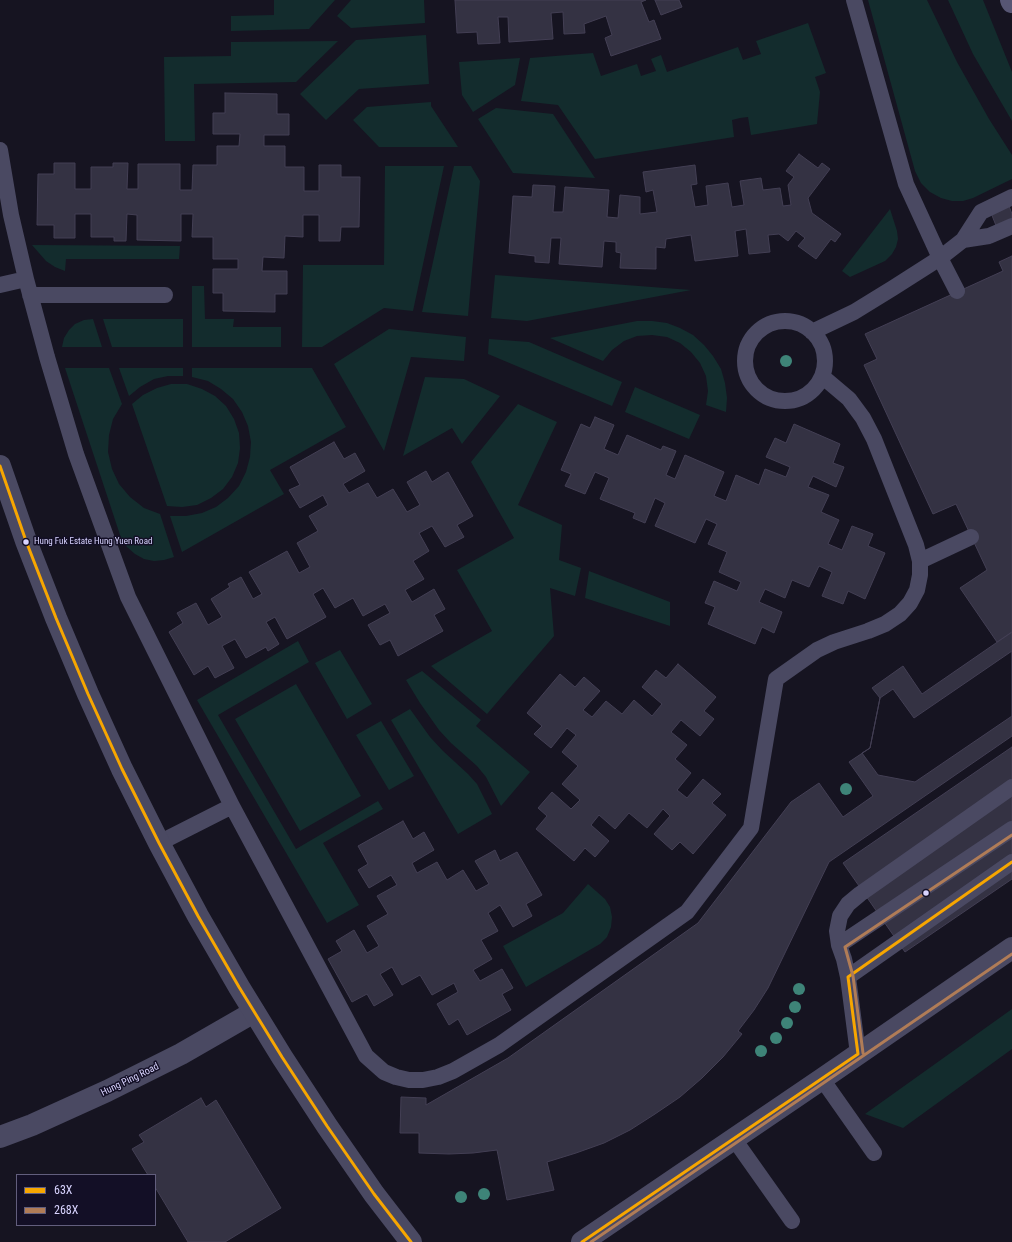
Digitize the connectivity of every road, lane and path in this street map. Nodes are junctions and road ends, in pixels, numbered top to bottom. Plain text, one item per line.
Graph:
1 (854, 0) edge
2 (0, 150) edge
3 (1012, 197) edge
4 (1012, 226) edge
5 (963, 240) junction
6 (940, 258) junction
7 (26, 279) junction
8 (0, 285) edge
9 (957, 292) dead end
10 (30, 295) junction
11 (165, 295) dead end
12 (812, 332) junction
13 (823, 377) junction
14 (0, 466) edge
15 (971, 537) dead end
16 (920, 561) junction
17 (1012, 787) edge
18 (232, 806) junction
19 (1012, 829) edge
20 (159, 843) junction
21 (1012, 862) edge
22 (839, 945) junction
23 (1012, 948) edge
24 (848, 977) junction
25 (254, 1012) junction
26 (858, 1054) junction
27 (822, 1080) junction
28 (0, 1137) edge
29 (734, 1139) junction
30 (874, 1154) dead end
31 (792, 1221) dead end
32 (411, 1242) edge
33 (582, 1242) edge

1 - 6 lane
2 - 7 lane
3 - 5 lane
4 - 5 lane
5 - 6 lane
6 - 9 lane
6 - 12 lane
7 - 8 lane
7 - 10 lane
10 - 11 lane
10 - 18 lane
12 - 13 lane
12 - 13 lane
13 - 16 lane
14 - 20 street
15 - 16 lane
16 - 18 lane
17 - 22 lane
18 - 20 lane
19 - 22 lane
20 - 25 street
21 - 24 lane
22 - 24 lane
23 - 26 street
24 - 26 lane
25 - 28 street, Hung Ping Road
25 - 32 street
26 - 27 street
27 - 29 street
27 - 30 lane
29 - 31 lane
29 - 33 street

